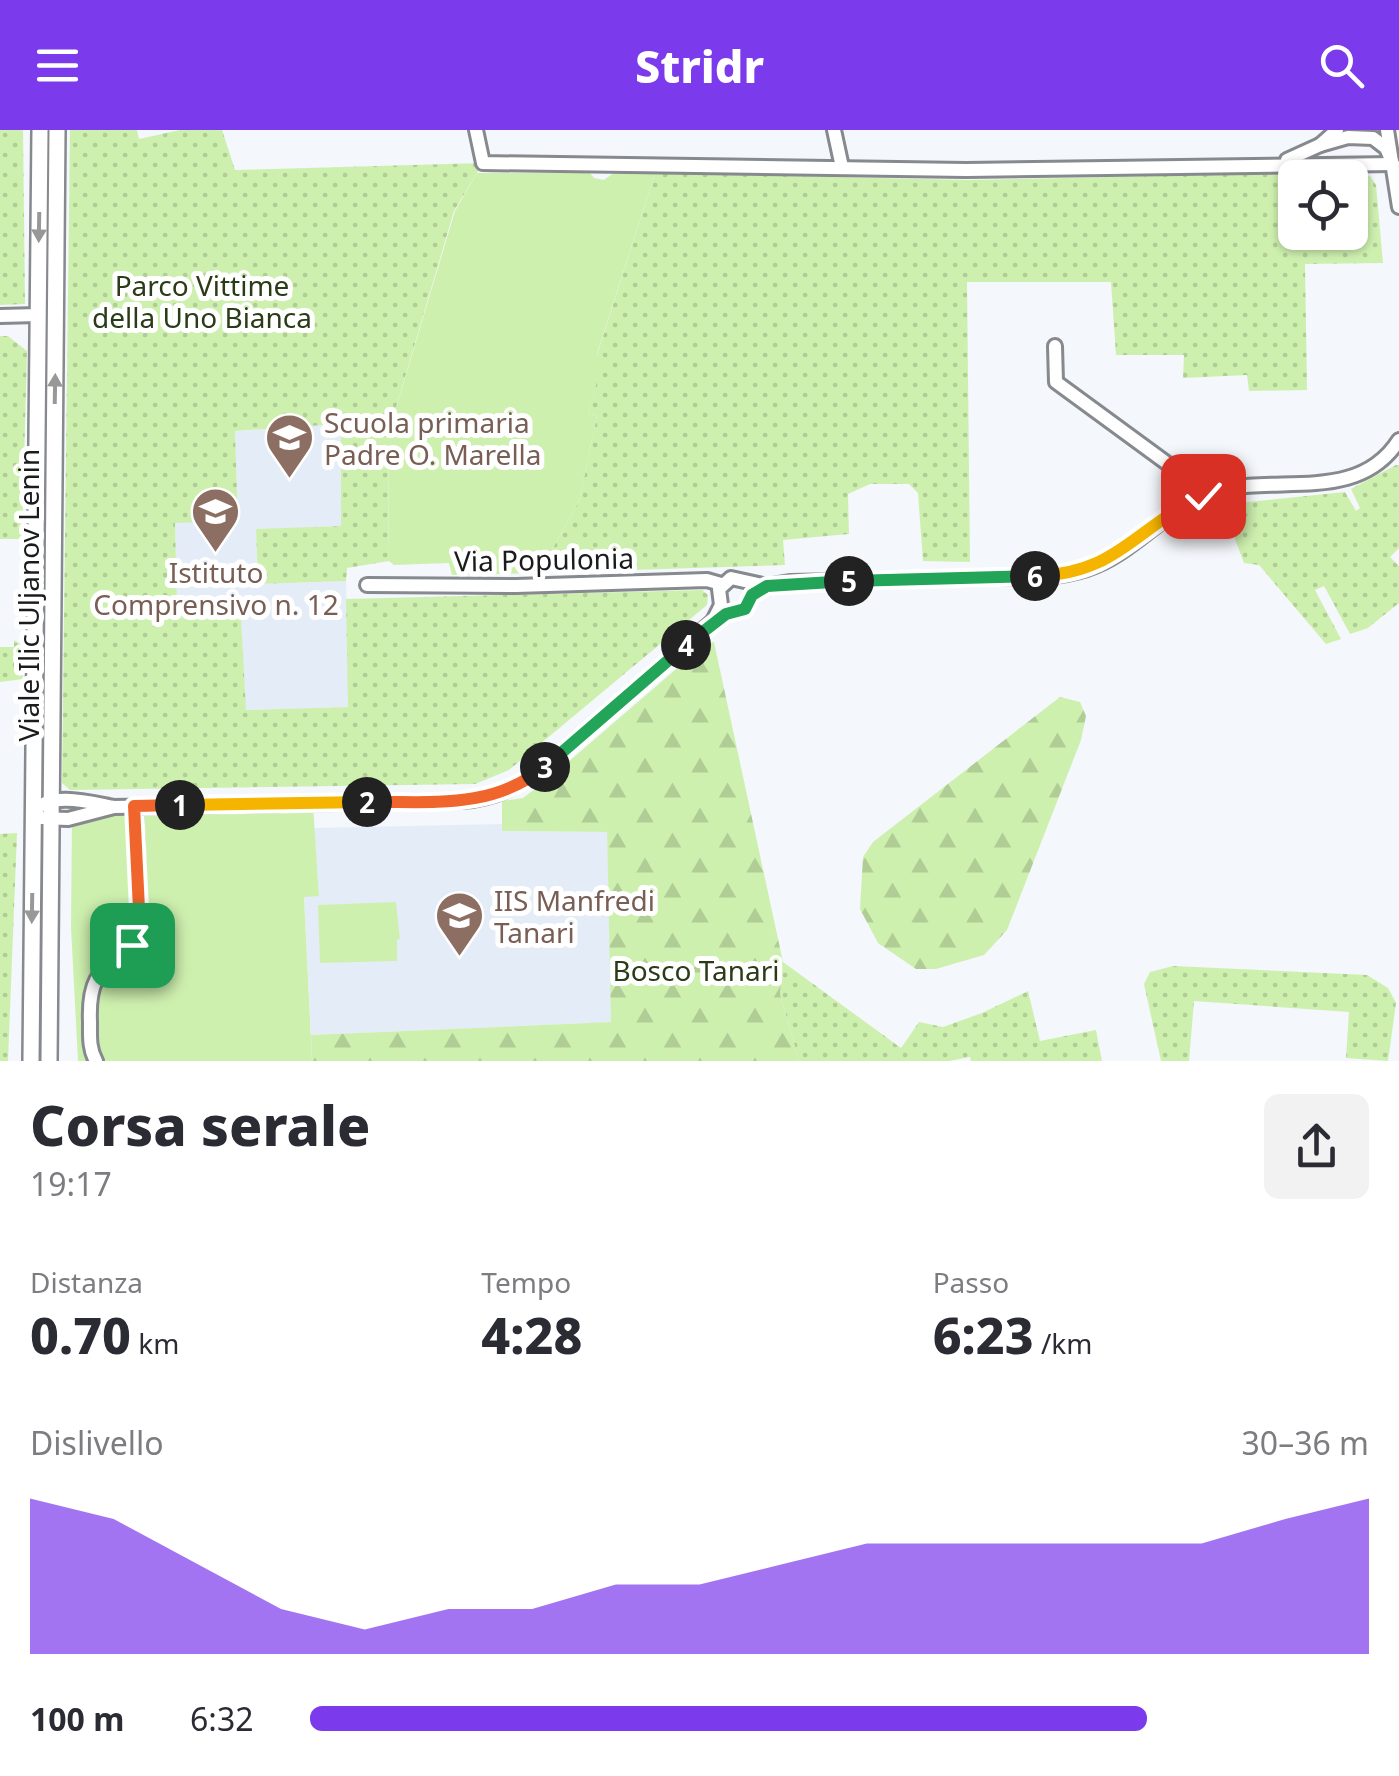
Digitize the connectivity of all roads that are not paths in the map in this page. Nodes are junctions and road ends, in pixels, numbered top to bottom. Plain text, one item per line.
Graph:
1 (40, 130) edge
2 (58, 130) edge
3 (476, 130) edge
4 (834, 130) edge
5 (1338, 130) edge
6 (1387, 130) edge
7 (1320, 145) junction
8 (1275, 164) junction
9 (1393, 164) junction
10 (842, 167) junction
11 (1399, 207) edge
12 (38, 315) junction
13 (0, 316) edge
14 (1055, 346) dead end
15 (1399, 440) edge
16 (1201, 497) junction
17 (722, 584) junction
18 (366, 586) dead end
19 (750, 589) junction
20 (725, 608) junction
21 (52, 801) junction
22 (134, 806) junction
23 (114, 807) junction
24 (34, 810) junction
25 (52, 819) junction
26 (31, 1061) edge
27 (49, 1061) edge
28 (96, 1061) edge

1 -> 12 main road, Viale Ilic Uljanov Lenin
21 -> 2 main road, Viale Ilic Uljanov Lenin
3 - 10 street
4 - 10 street
5 - 7 street
6 - 9 street
7 - 8 street
7 - 9 street
8 - 9 street
8 - 10 street
9 - 11 street
12 - 13 street
12 - 24 main road, Viale Ilic Uljanov Lenin
14 - 16 street
15 - 16 street
16 - 19 street
17 - 18 street, Via Populonia
17 - 19 street
17 - 20 street
19 - 20 street
20 - 22 street
21 - 23 street
21 - 24 street
21 - 25 main road, Viale Ilic Uljanov Lenin
22 - 23 street
22 - 28 street
23 - 25 street
24 - 25 street
24 -> 26 main road, Viale Ilic Uljanov Lenin
25 - 27 main road, Viale Ilic Uljanov Lenin

